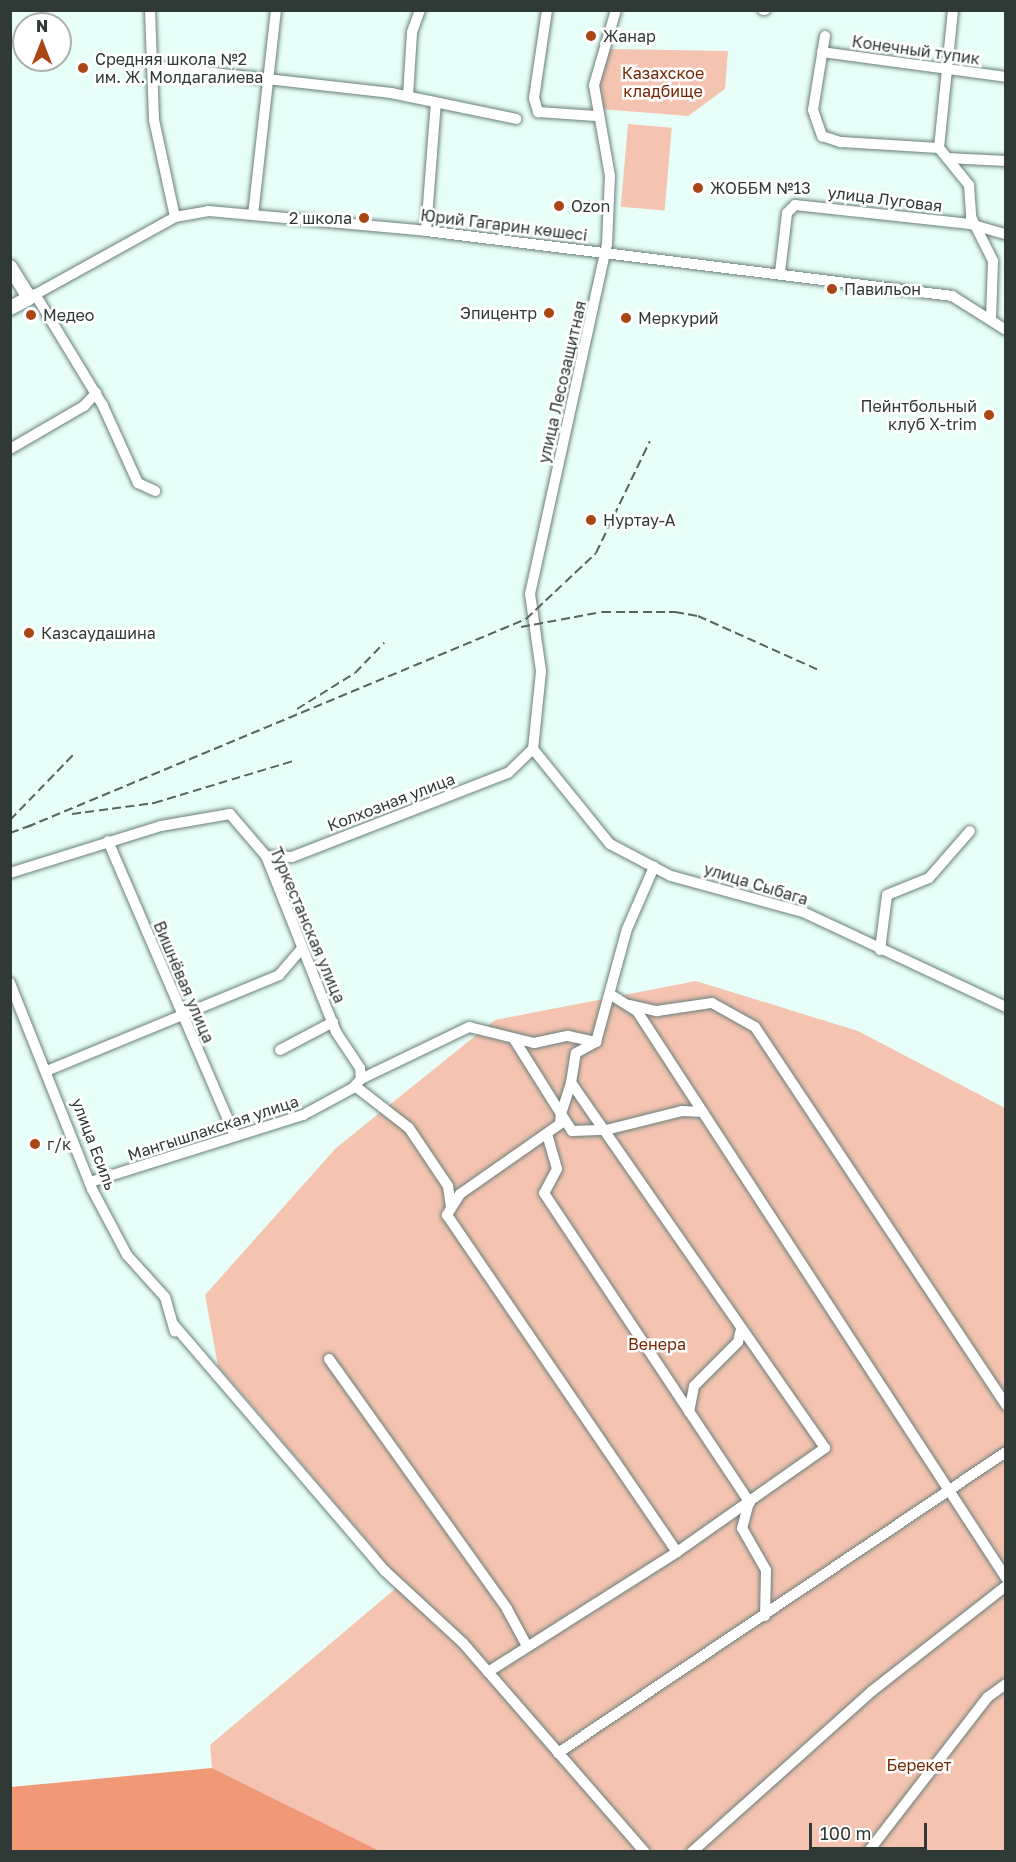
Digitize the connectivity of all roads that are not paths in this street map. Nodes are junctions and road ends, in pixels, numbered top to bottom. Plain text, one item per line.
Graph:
1 (150, 10) edge
2 (276, 10) edge
3 (420, 10) edge
4 (547, 10) edge
5 (616, 10) edge
6 (953, 10) edge
7 (825, 36) dead end
8 (822, 52) junction
9 (151, 66) junction
10 (946, 69) junction
11 (1005, 77) edge
12 (267, 81) junction
13 (408, 96) junction
14 (436, 102) junction
15 (596, 116) junction
16 (516, 119) dead end
17 (939, 148) junction
18 (947, 158) junction
19 (1005, 161) edge
20 (253, 215) junction
21 (175, 217) junction
22 (981, 230) junction
23 (426, 231) junction
24 (1005, 234) edge
25 (605, 254) junction
26 (10, 267) edge
27 (780, 272) junction
28 (29, 294) junction
29 (10, 298) edge
30 (10, 308) edge
31 (991, 317) junction
32 (1005, 330) edge
33 (96, 393) junction
34 (10, 449) edge
35 (155, 491) dead end
36 (533, 749) junction
37 (970, 831) dead end
38 (108, 841) junction
39 (266, 856) junction
40 (654, 867) junction
41 (10, 873) edge
42 (301, 950) junction
43 (880, 950) junction
44 (10, 983) edge
45 (611, 994) junction
46 (627, 1005) junction
47 (1005, 1007) edge
48 (183, 1015) junction
49 (333, 1022) junction
50 (514, 1039) junction
51 (597, 1042) junction
52 (280, 1050) dead end
53 (49, 1070) junction
54 (358, 1083) junction
55 (571, 1083) junction
56 (703, 1112) junction
57 (561, 1114) junction
58 (606, 1130) junction
59 (234, 1134) junction
60 (547, 1134) junction
61 (90, 1182) junction
62 (451, 1207) junction
63 (174, 1325) junction
64 (741, 1329) junction
65 (177, 1339) dead end
66 (329, 1359) dead end
67 (1005, 1405) edge
68 (689, 1412) junction
69 (1005, 1452) edge
70 (948, 1490) junction
71 (750, 1503) junction
72 (677, 1552) junction
73 (1005, 1578) edge
74 (1005, 1586) edge
75 (765, 1616) junction
76 (527, 1646) junction
77 (488, 1672) junction
78 (1005, 1684) edge
79 (558, 1753) junction
80 (645, 1851) edge
81 (692, 1851) edge
82 (868, 1851) edge

1 - 9 street
2 - 12 street
3 - 13 street
4 - 15 street
5 - 15 street, улица Лесозащитная
6 - 10 street
7 - 8 street
8 - 10 street, Конечный тупик
8 - 17 street
9 - 12 street
9 - 21 street
10 - 11 street, Конечный тупик
10 - 17 street
12 - 13 street
12 - 20 street
13 - 14 street
14 - 16 street
14 - 23 street
15 - 25 street, улица Лесозащитная
17 - 18 street
18 - 19 street
18 - 22 street
20 - 21 street, Юрий Гагарин көшесі
20 - 23 street, Юрий Гагарин көшесі
21 - 28 street, Юрий Гагарин көшесі
22 - 24 street, улица Луговая
22 - 27 street, улица Луговая
22 - 31 street
23 - 25 street, Юрий Гагарин көшесі
25 - 27 street, Юрий Гагарин көшесі
25 - 36 street, улица Лесозащитная
26 - 28 main road
27 - 31 street, Юрий Гагарин көшесі
28 - 29 main road, Юрий Гагарин көшесі
28 - 30 main road, Юрий Гагарин көшесі
28 - 33 street
31 - 32 street, Юрий Гагарин көшесі
33 - 34 street
33 - 35 street
36 - 39 street, Колхозная улица
36 - 40 street, улица Сыбага
37 - 43 street
38 - 39 street, Туркестанская улица
38 - 41 street
38 - 48 street, Вишнёвая улица
39 - 42 street, Туркестанская улица
40 - 43 street, улица Сыбага
40 - 45 street
42 - 48 street
42 - 49 street, Туркестанская улица
43 - 47 street, улица Сыбага
44 - 53 street, улица Есиль
45 - 46 street
45 - 51 street
46 - 56 street
46 - 67 street
48 - 53 street
48 - 59 street, Вишнёвая улица
49 - 52 street
49 - 54 street, Туркестанская улица
50 - 51 street, Мангышлакская улица
50 - 54 street, Мангышлакская улица
50 - 57 street
51 - 55 street
53 - 61 street, улица Есиль
54 - 59 street, Мангышлакская улица
54 - 62 street
55 - 57 street
55 - 58 street
56 - 58 street
56 - 70 street
57 - 58 street
57 - 60 street
58 - 64 street
59 - 61 street, Мангышлакская улица
60 - 62 street
60 - 68 street
61 - 63 street, улица Есиль
62 - 72 street
63 - 65 street, улица Есиль
63 - 77 street
64 - 68 street
64 - 71 street
66 - 76 street
68 - 71 street
69 - 70 street
70 - 73 street
70 - 75 street
71 - 72 street
71 - 75 street
72 - 76 street
74 - 81 street
75 - 79 street
76 - 77 street
77 - 79 street
78 - 82 street
79 - 80 street

